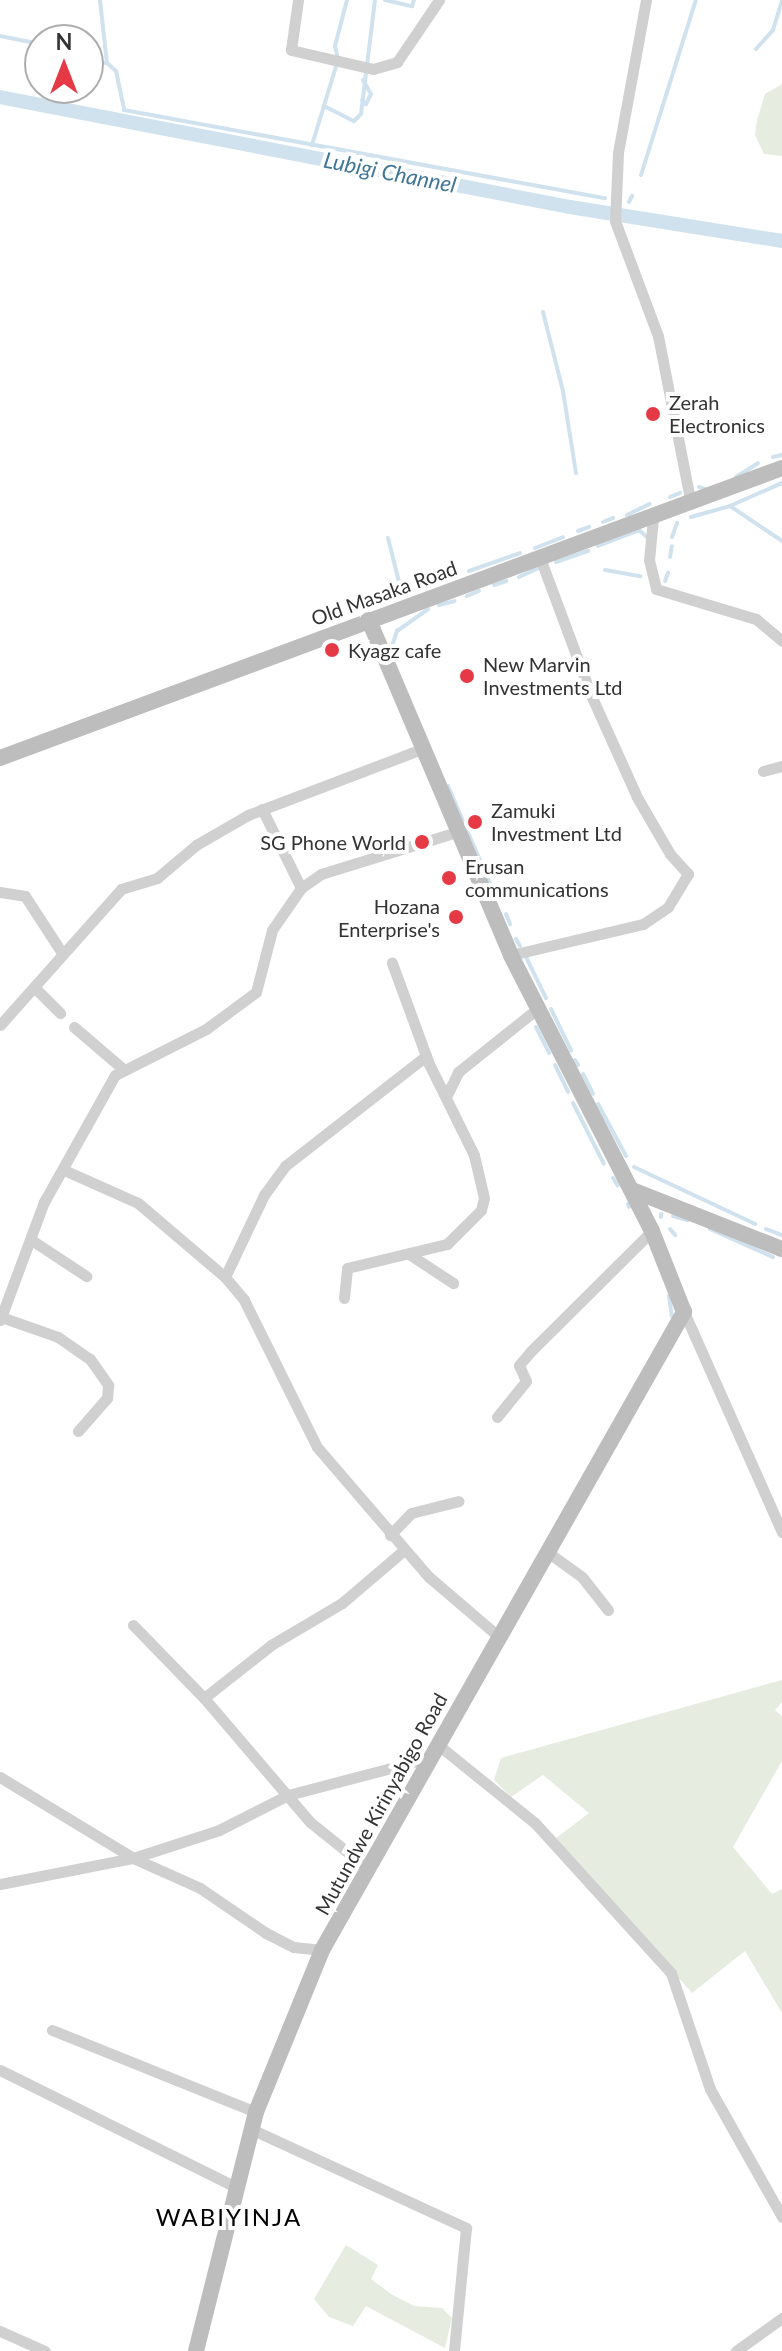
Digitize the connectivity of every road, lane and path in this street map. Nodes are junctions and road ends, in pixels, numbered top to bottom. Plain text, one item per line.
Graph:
1 (298, 0) edge
2 (439, 0) edge
3 (646, 0) edge
4 (782, 468) edge
5 (691, 504) junction
6 (653, 518) junction
7 (540, 558) junction
8 (369, 620) junction
9 (782, 641) edge
10 (422, 749) junction
11 (0, 758) edge
12 (782, 766) edge
13 (763, 771) dead end
14 (262, 809) junction
15 (457, 832) junction
16 (301, 888) junction
17 (0, 892) edge
18 (62, 953) junction
19 (511, 955) junction
20 (392, 963) dead end
21 (34, 987) junction
22 (537, 1009) junction
23 (60, 1013) dead end
24 (0, 1025) edge
25 (74, 1027) dead end
26 (426, 1056) junction
27 (123, 1069) junction
28 (446, 1097) junction
29 (64, 1170) junction
30 (632, 1190) junction
31 (652, 1231) junction
32 (33, 1241) junction
33 (782, 1249) edge
34 (409, 1254) junction
35 (86, 1276) dead end
36 (225, 1277) junction
37 (453, 1283) dead end
38 (344, 1298) dead end
39 (684, 1312) junction
40 (1, 1318) edge
41 (497, 1417) dead end
42 (78, 1431) dead end
43 (459, 1501) dead end
44 (782, 1532) edge
45 (390, 1535) junction
46 (404, 1550) junction
47 (546, 1551) junction
48 (608, 1610) dead end
49 (133, 1625) dead end
50 (498, 1636) junction
51 (204, 1698) junction
52 (433, 1751) junction
53 (0, 1777) edge
54 (288, 1795) junction
55 (133, 1858) junction
56 (367, 1868) junction
57 (0, 1884) edge
58 (322, 1950) junction
59 (52, 2030) dead end
60 (0, 2070) edge
61 (254, 2120) junction
62 (234, 2186) junction
63 (782, 2217) edge
64 (782, 2318) edge
65 (0, 2331) edge
66 (45, 2351) edge
67 (196, 2351) edge
68 (454, 2351) edge
69 (736, 2351) edge

1 - 2 street
3 - 5 street
4 - 5 main road, Old Masaka Road
5 - 6 main road, Old Masaka Road
6 - 7 main road, Old Masaka Road
6 - 9 street
7 - 8 main road, Old Masaka Road
7 - 19 street
8 - 10 main road
8 - 11 main road, Old Masaka Road
10 - 14 street
10 - 15 main road
12 - 13 street
14 - 16 street
14 - 18 street
15 - 16 street
15 - 19 main road
16 - 27 street
17 - 18 street
18 - 21 street
19 - 22 main road
20 - 26 street
21 - 23 street
21 - 24 street
22 - 28 street
22 - 30 main road
25 - 27 street
26 - 28 street
26 - 36 street
27 - 29 street
28 - 34 street
29 - 32 street
29 - 36 street
30 - 31 main road
30 - 33 main road
31 - 39 main road
31 - 41 street
32 - 35 street
32 - 40 street
34 - 37 street
34 - 38 street
36 - 45 street
39 - 44 street
39 - 47 main road, Mutundwe Kirinyabigo Road
40 - 42 street
43 - 45 street
45 - 46 street
46 - 50 street
46 - 51 street
47 - 48 street
47 - 50 main road, Mutundwe Kirinyabigo Road
49 - 51 street
50 - 52 main road, Mutundwe Kirinyabigo Road
51 - 54 street
52 - 54 street
52 - 56 main road, Mutundwe Kirinyabigo Road
52 - 63 street
53 - 55 street
54 - 55 street
54 - 56 street
55 - 57 street
55 - 58 street
56 - 58 main road, Mutundwe Kirinyabigo Road
58 - 61 main road, Mutundwe Kirinyabigo Road
59 - 61 street
60 - 62 street
61 - 62 main road, Mutundwe Kirinyabigo Road
61 - 68 street
62 - 67 main road, Mutundwe Kirinyabigo Road
64 - 69 street
65 - 66 street

